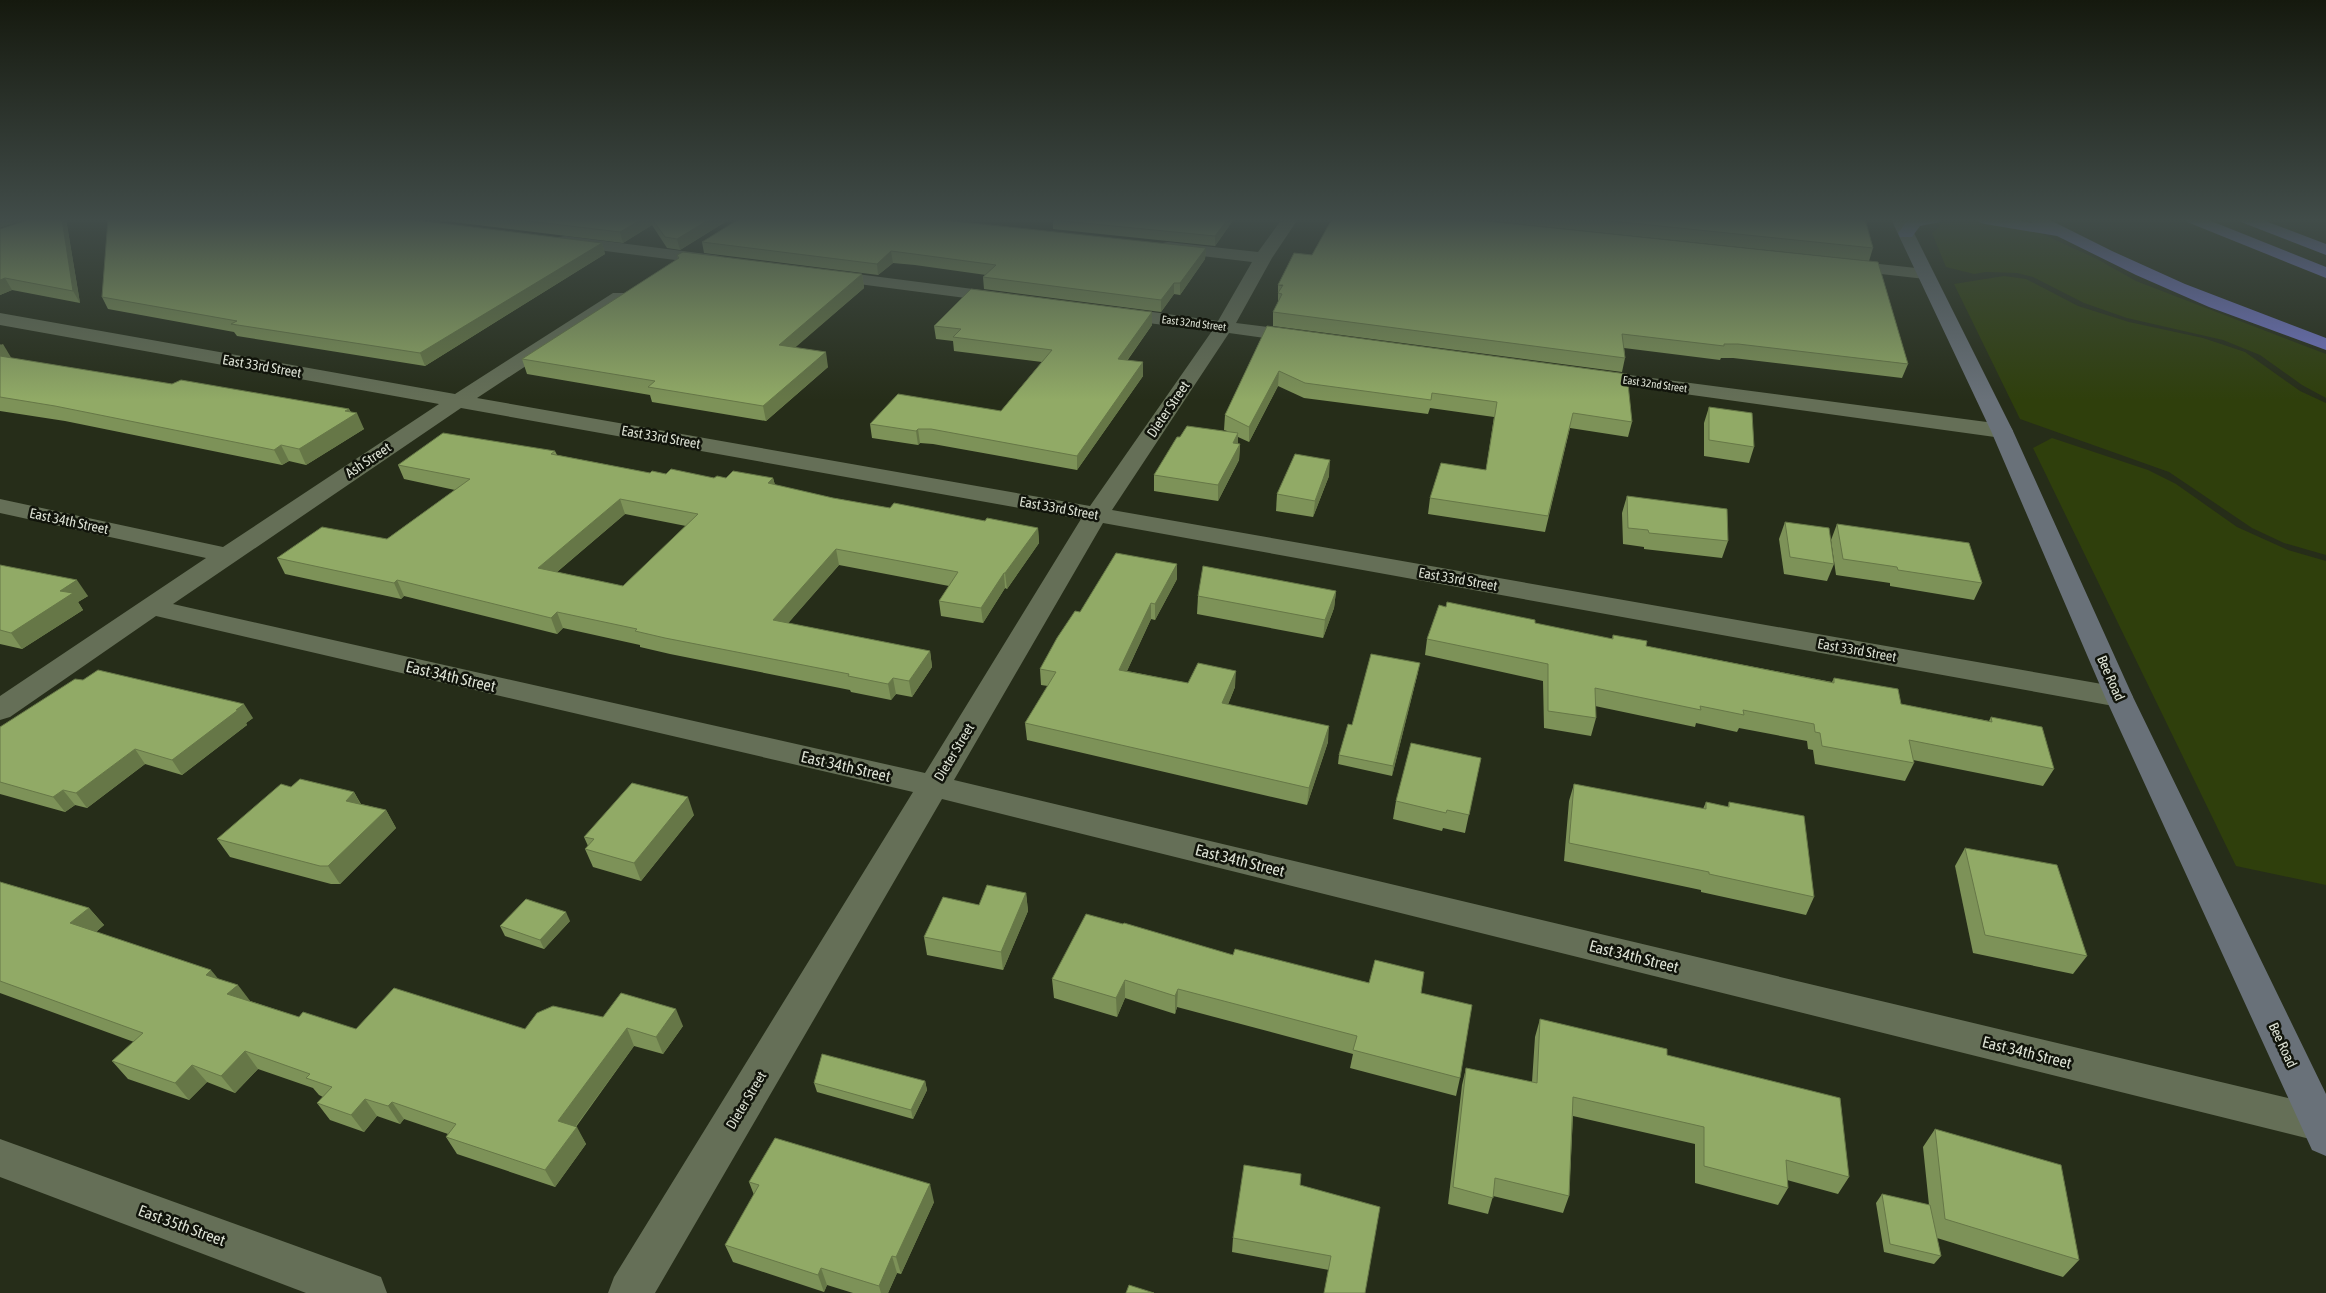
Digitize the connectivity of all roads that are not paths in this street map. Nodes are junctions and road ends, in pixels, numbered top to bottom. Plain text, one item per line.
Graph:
1 (860, 279) edge
2 (1252, 279) edge
3 (1929, 279) edge
4 (2163, 279) edge
5 (634, 288) edge
6 (1018, 300) edge
7 (1096, 310) edge
8 (0, 319) edge
9 (1224, 327) junction
10 (1323, 340) edge
11 (2326, 344) edge
12 (1569, 373) edge
13 (458, 401) junction
14 (2002, 431) junction
15 (0, 506) edge
16 (1096, 515) junction
17 (225, 555) junction
18 (151, 607) junction
19 (2119, 697) junction
20 (0, 710) edge
21 (934, 786) junction
22 (2324, 1128) edge
23 (0, 1158) edge
24 (365, 1293) edge
25 (630, 1293) edge

1 - 6 street
2 - 9 street, Dieter Street
3 - 14 main road, Bee Road
4 - 11 highway
5 - 13 street, Ash Street
7 - 9 street, East 32nd Street
8 - 13 street, East 33rd Street
9 - 10 street, East 32nd Street
9 - 16 street, Dieter Street
12 - 14 street, East 32nd Street
13 - 16 street, East 33rd Street
13 - 17 street, Ash Street
14 - 19 main road, Bee Road
15 - 17 street, East 34th Street
16 - 19 street, East 33rd Street
16 - 21 street, Dieter Street
17 - 18 street, Ash Street
18 - 20 street, Ash Street
18 - 21 street, East 34th Street
19 - 22 main road, Bee Road
21 - 22 street, East 34th Street
21 - 25 street, Dieter Street
23 - 24 street, East 35th Street

